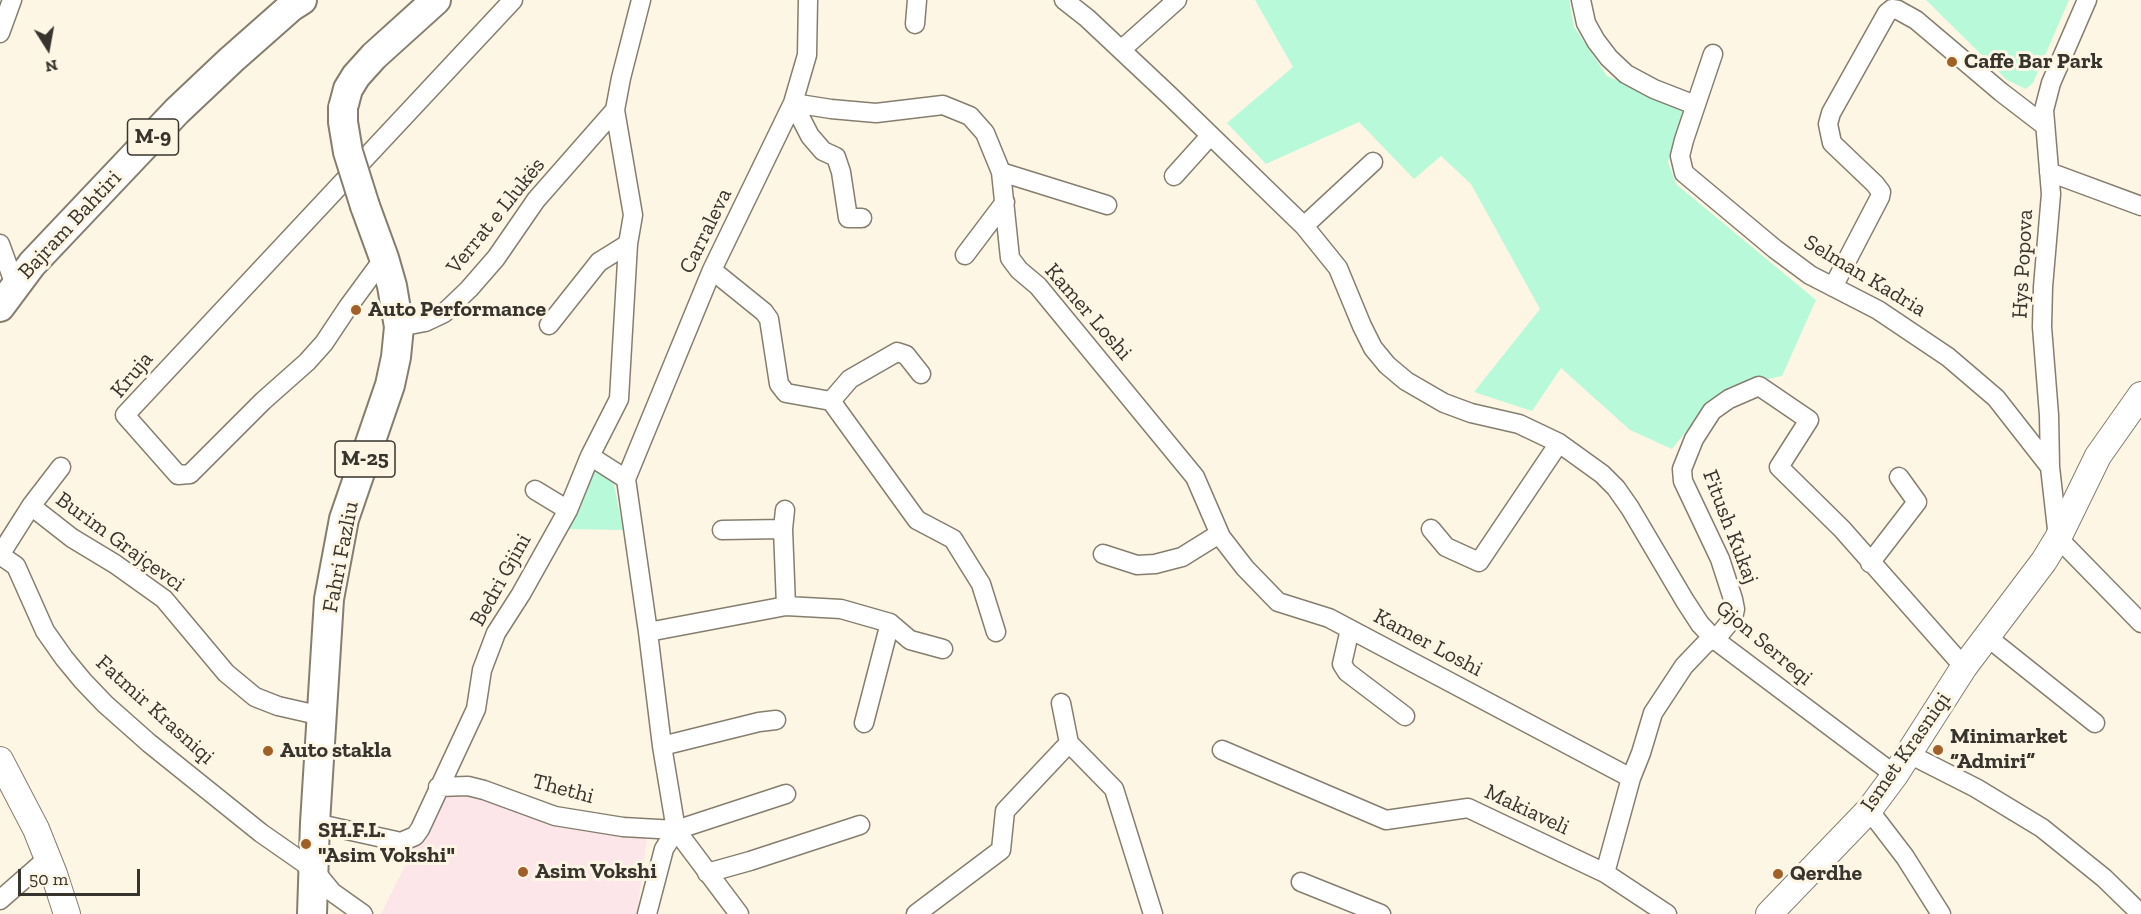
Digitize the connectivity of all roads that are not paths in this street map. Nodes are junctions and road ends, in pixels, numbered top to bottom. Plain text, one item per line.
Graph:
1 (12, 0) edge
2 (436, 0) edge
3 (513, 0) edge
4 (641, 0) edge
5 (808, 0) edge
6 (917, 0) edge
7 (1064, 0) edge
8 (1177, 0) edge
9 (1581, 0) edge
10 (2087, 0) edge
11 (292, 2) edge
12 (915, 24) dead end
13 (0, 33) edge
14 (1121, 50) junction
15 (1713, 54) dead end
16 (793, 103) junction
17 (1695, 105) junction
18 (615, 110) junction
19 (2044, 125) junction
20 (1210, 136) junction
21 (1373, 162) dead end
22 (1001, 172) junction
23 (2049, 172) junction
24 (1174, 176) dead end
25 (1005, 202) junction
26 (1107, 205) dead end
27 (2141, 206) edge
28 (862, 218) dead end
29 (1304, 226) junction
30 (0, 243) edge
31 (628, 244) junction
32 (965, 255) dead end
33 (384, 258) junction
34 (712, 270) junction
35 (1833, 287) junction
36 (7, 296) edge
37 (549, 325) dead end
38 (399, 327) junction
39 (921, 374) dead end
40 (2141, 395) edge
41 (831, 402) junction
42 (1559, 442) junction
43 (590, 456) junction
44 (62, 467) dead end
45 (2050, 467) junction
46 (1899, 477) dead end
47 (626, 479) junction
48 (535, 490) dead end
49 (31, 506) junction
50 (568, 510) junction
51 (785, 510) dead end
52 (783, 529) junction
53 (1431, 529) dead end
54 (722, 530) dead end
55 (1219, 534) junction
56 (2058, 538) junction
57 (1103, 554) dead end
58 (0, 555) edge
59 (1870, 563) junction
60 (786, 606) junction
61 (890, 623) junction
62 (2141, 623) edge
63 (1350, 629) junction
64 (648, 632) junction
65 (996, 632) dead end
66 (1986, 636) junction
67 (1714, 639) junction
68 (944, 650) dead end
69 (1964, 668) junction
70 (1061, 703) dead end
71 (322, 716) junction
72 (1405, 716) dead end
73 (776, 720) dead end
74 (864, 723) dead end
75 (2095, 723) dead end
76 (1069, 743) junction
77 (662, 746) junction
78 (1222, 750) dead end
79 (1909, 754) junction
80 (0, 760) edge
81 (1895, 775) junction
82 (1631, 778) junction
83 (438, 787) junction
84 (786, 794) dead end
85 (1869, 810) junction
86 (315, 824) junction
87 (860, 825) dead end
88 (676, 830) junction
89 (48, 858) junction
90 (314, 870) junction
91 (707, 873) junction
92 (1605, 873) junction
93 (1301, 882) dead end
94 (0, 900) edge
95 (924, 912) edge
96 (67, 914) edge
97 (312, 914) edge
98 (363, 914) edge
99 (647, 914) edge
100 (739, 914) edge
101 (1153, 914) edge
102 (1381, 914) edge
103 (1667, 914) edge
104 (1769, 914) edge
105 (1941, 914) edge
106 (2141, 914) edge

1 - 13 street
2 - 33 main road, Fahri Fazliu / M-25, bridge
3 - 33 street, Kruja
4 - 18 street, Bedri Gjini
5 - 16 street, Carraleva
6 - 12 street
7 - 14 street, Gjon Serreqi
8 - 14 street
9 - 17 street
10 - 19 street, Hys Popova
11 - 36 main road, Bajram Bahtiri / M-9
14 - 20 street, Gjon Serreqi
15 - 17 street, Selman Kadria
16 - 22 street, Kamer Loshi
16 - 28 street
16 - 34 street, Carraleva
17 - 35 street, Selman Kadria
18 - 31 street, Bedri Gjini
18 - 38 street, Verrat e Llukës
19 - 23 street, Hys Popova
19 - 35 street
20 - 24 street
20 - 29 street, Gjon Serreqi
21 - 29 street
22 - 25 street, Kamer Loshi
22 - 26 street
23 - 27 street
23 - 45 street, Hys Popova
25 - 32 street
25 - 55 street, Kamer Loshi
29 - 42 street, Gjon Serreqi
30 - 36 street
31 - 37 street
31 - 43 street, Bedri Gjini
33 - 38 main road, Fahri Fazliu / M-25
34 - 41 street
34 - 47 street, Carraleva
35 - 45 street, Selman Kadria
38 - 71 main road, Fahri Fazliu / M-25
39 - 41 street
40 - 56 street, Ismet Krasniqi
41 - 65 street
42 - 53 street
42 - 67 street, Gjon Serreqi
43 - 47 street
43 - 50 street, Bedri Gjini
44 - 49 street, Burim Grajçevci
45 - 56 street, Hys Popova
46 - 59 street
47 - 64 street
48 - 50 street
49 - 58 street, Burim Grajçevci
49 - 71 street, Burim Grajçevci
50 - 83 street, Bedri Gjini
51 - 52 street
52 - 54 street
52 - 60 street
55 - 57 street
55 - 63 street, Kamer Loshi
56 - 62 street
56 - 66 street, Ismet Krasniqi
58 - 90 street, Fatmir Krasniqi
59 - 67 street, Fitush Kukaj
59 - 69 street, Fitush Kukaj
60 - 61 street
60 - 64 street
61 - 68 street
61 - 74 street
63 - 72 street
63 - 82 street, Kamer Loshi
64 - 77 street
66 - 69 street, Ismet Krasniqi
66 - 75 street
67 - 81 street, Gjon Serreqi
67 - 82 street
69 - 79 street, Ismet Krasniqi
70 - 76 street
71 - 86 main road, Fahri Fazliu / M-25
73 - 77 street
76 - 95 street
76 - 101 street
77 - 88 street
78 - 92 street, Makiaveli
79 - 81 street, Ismet Krasniqi
79 - 106 street
80 - 89 street
81 - 85 street, Ismet Krasniqi
82 - 92 street
83 - 86 street, Bedri Gjini
83 - 88 street, Thethi
84 - 88 street
85 - 104 street, Ismet Krasniqi
85 - 105 street
86 - 90 main road, Fahri Fazliu / M-25
87 - 91 street
88 - 91 street
88 - 99 street
89 - 94 street
89 - 96 street
90 - 97 main road, Fahri Fazliu / M-25
90 - 98 street, Fatmir Krasniqi
91 - 100 street
92 - 103 street, Makiaveli
93 - 102 street

